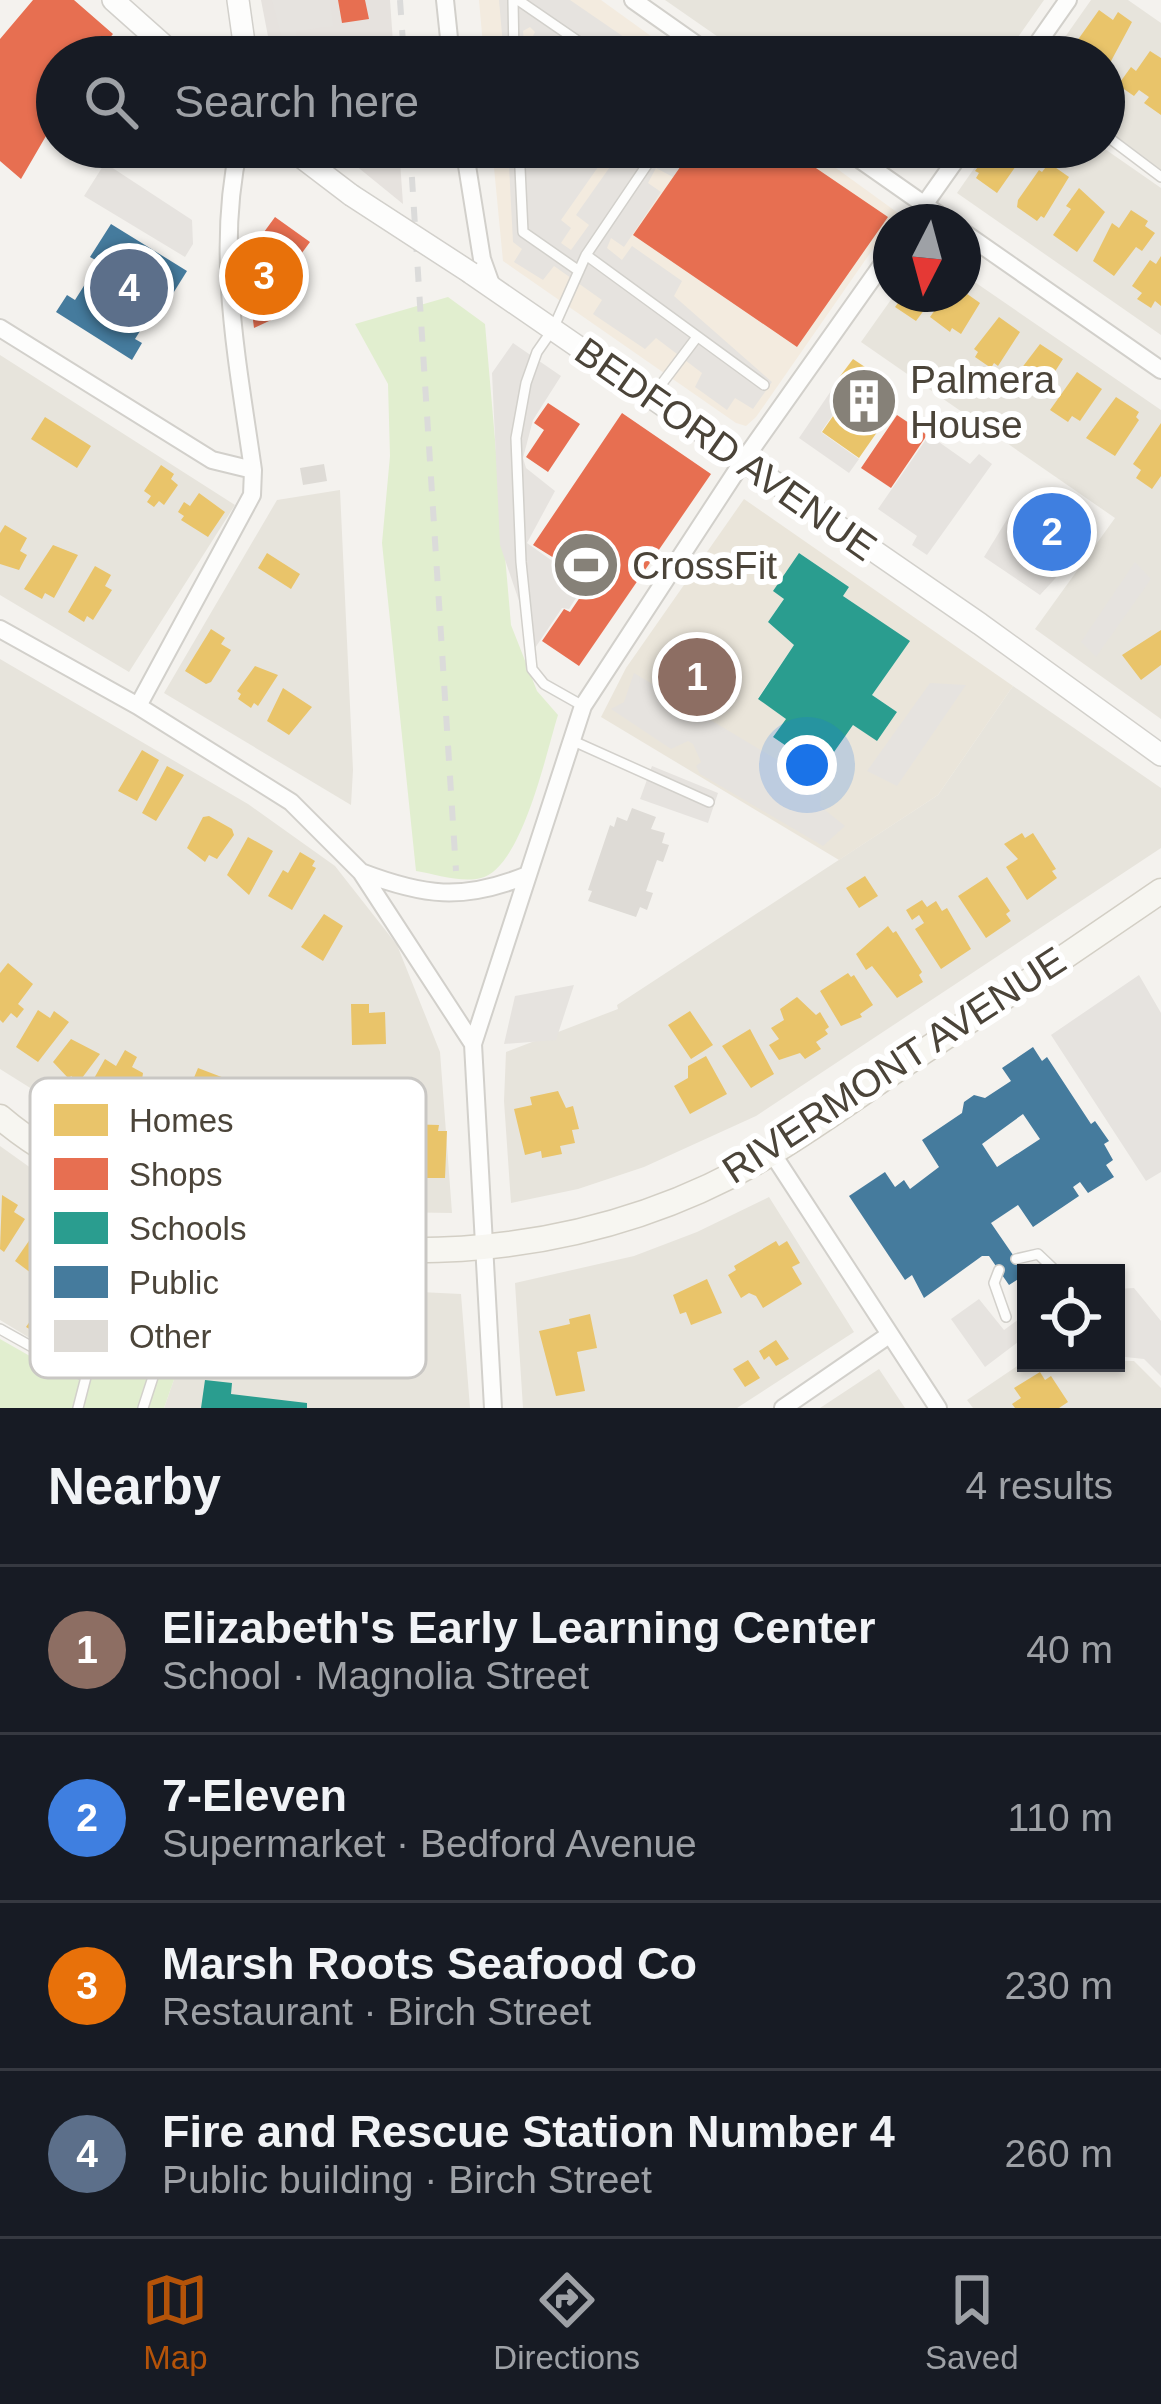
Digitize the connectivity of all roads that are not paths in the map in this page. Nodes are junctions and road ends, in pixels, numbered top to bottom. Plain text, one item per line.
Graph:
1 (113, 0) edge
2 (238, 0) edge
3 (445, 0) edge
4 (516, 0) edge
5 (633, 0) edge
6 (1068, 0) edge
7 (153, 36) edge
8 (243, 36) edge
9 (449, 36) edge
10 (515, 36) edge
11 (570, 36) edge
12 (684, 36) edge
13 (1043, 36) edge
14 (1125, 150) edge
15 (237, 168) edge
16 (316, 168) edge
17 (467, 168) edge
18 (520, 168) edge
19 (645, 168) edge
20 (872, 168) edge
21 (951, 168) edge
22 (1161, 177) edge
23 (924, 204) edge
24 (926, 204) edge
25 (981, 245) edge
26 (586, 256) junction
27 (579, 271) junction
28 (873, 277) edge
29 (492, 287) junction
30 (0, 328) edge
31 (553, 329) junction
32 (697, 337) junction
33 (1161, 370) edge
34 (764, 386) dead end
35 (651, 398) junction
36 (743, 461) junction
37 (253, 470) junction
38 (0, 629) edge
39 (137, 706) junction
40 (583, 706) junction
41 (571, 740) junction
42 (1161, 755) edge
43 (710, 802) dead end
44 (361, 872) junction
45 (525, 876) junction
46 (1161, 892) edge
47 (473, 1044) junction
48 (0, 1117) edge
49 (30, 1136) edge
50 (772, 1153) junction
51 (483, 1248) junction
52 (426, 1251) edge
53 (1016, 1259) dead end
54 (1049, 1264) edge
55 (999, 1270) dead end
56 (1006, 1317) dead end
57 (0, 1329) edge
58 (889, 1334) junction
59 (30, 1346) edge
60 (86, 1378) edge
61 (152, 1378) edge
62 (77, 1408) edge
63 (143, 1408) edge
64 (493, 1408) edge
65 (783, 1408) edge
66 (938, 1408) edge

1 - 7 street
2 - 8 street
3 - 9 street
4 - 10 lane
4 - 11 lane
5 - 12 street
6 - 13 street
14 - 22 lane
15 - 37 street
16 - 29 street, BEDFORD AVENUE, bridge
17 - 29 street
18 - 27 lane
19 - 26 lane
20 - 23 street
21 - 24 street
25 - 33 street
26 - 27 lane
26 - 32 lane
27 - 31 lane
28 - 36 street
29 - 31 street, BEDFORD AVENUE
30 - 37 street
31 - 35 street, BEDFORD AVENUE
31 - 40 lane
32 - 34 lane
32 - 35 lane
35 - 36 street, BEDFORD AVENUE
36 - 40 street
36 - 42 street, BEDFORD AVENUE
37 - 39 street
38 - 39 street
39 - 44 street
40 - 41 street
41 - 43 lane
41 - 45 street
44 - 45 street
44 - 47 street
45 - 47 street
46 - 50 main road, RIVERMONT AVENUE
47 - 51 street
48 - 49 main road, RIVERMONT AVENUE
50 - 51 main road, RIVERMONT AVENUE
50 - 58 street
51 - 52 main road, RIVERMONT AVENUE
51 - 64 street
53 - 54 lane
55 - 56 lane
57 - 59 lane
58 - 65 street
58 - 66 street
60 - 62 lane
61 - 63 lane

